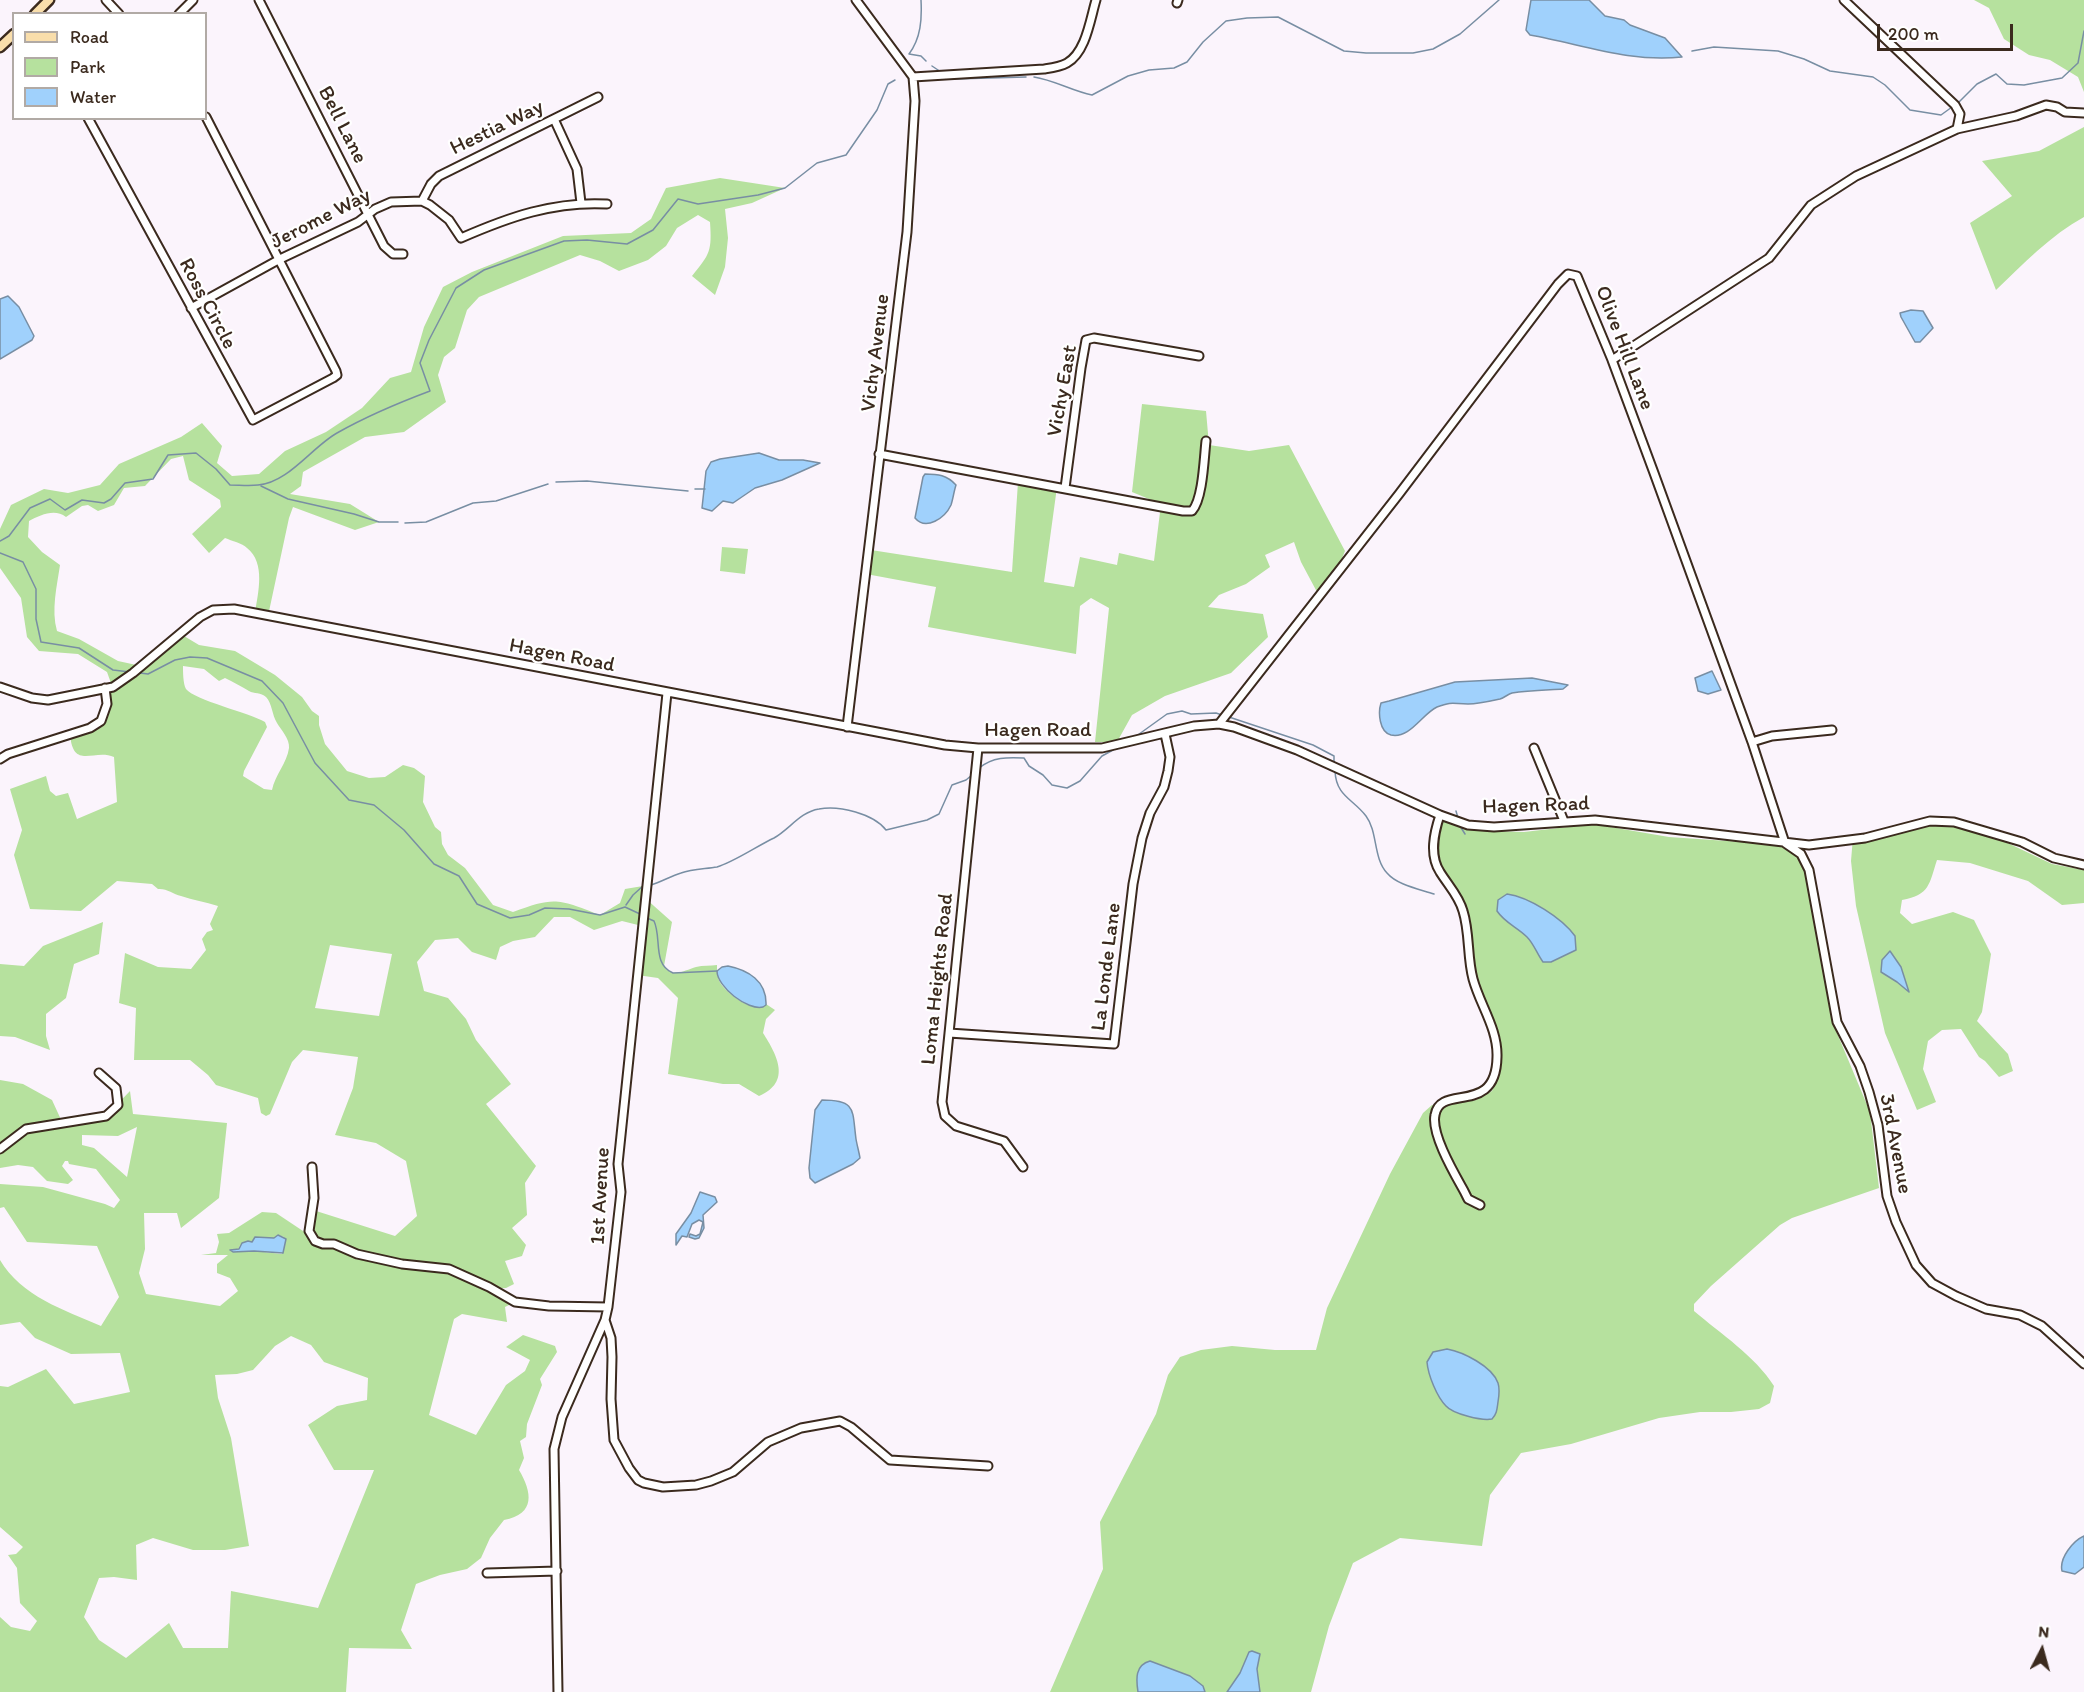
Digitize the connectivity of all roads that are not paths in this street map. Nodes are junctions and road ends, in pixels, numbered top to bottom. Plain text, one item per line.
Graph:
1 (49, 0) edge
2 (106, 0) edge
3 (193, 0) edge
4 (259, 0) edge
5 (856, 0) edge
6 (1096, 0) edge
7 (1844, 0) edge
8 (37, 12) edge
9 (117, 12) edge
10 (181, 12) edge
11 (12, 36) edge
12 (0, 47) edge
13 (913, 77) junction
14 (598, 97) dead end
15 (2084, 113) edge
16 (554, 118) junction
17 (207, 119) edge
18 (89, 120) edge
19 (1957, 129) junction
20 (422, 201) junction
21 (581, 203) junction
22 (607, 204) dead end
23 (368, 214) junction
24 (404, 254) dead end
25 (280, 259) junction
26 (191, 308) junction
27 (1199, 356) dead end
28 (1612, 360) junction
29 (1206, 441) dead end
30 (879, 454) junction
31 (1065, 488) junction
32 (0, 687) edge
33 (105, 688) junction
34 (667, 693) junction
35 (1219, 724) junction
36 (847, 727) junction
37 (1832, 730) dead end
38 (1165, 734) junction
39 (1752, 742) junction
40 (978, 748) junction
41 (1534, 748) dead end
42 (0, 759) edge
43 (1440, 815) junction
44 (1564, 821) junction
45 (1785, 843) junction
46 (2084, 865) edge
47 (949, 1033) junction
48 (99, 1073) dead end
49 (0, 1149) edge
50 (312, 1167) dead end
51 (1023, 1167) dead end
52 (1480, 1205) dead end
53 (609, 1307) junction
54 (605, 1320) junction
55 (2084, 1364) edge
56 (988, 1466) dead end
57 (557, 1571) junction
58 (487, 1573) dead end
59 (558, 1692) edge

1 - 8 main road
2 - 9 street
3 - 10 street
4 - 23 street, Bell Lane
5 - 13 street
6 - 13 street
7 - 19 street
11 - 12 main road
13 - 30 street, Vichy Avenue
14 - 16 street, Hestia Way
15 - 19 street
16 - 20 street, Hestia Way
16 - 21 street
17 - 25 street
18 - 26 street, Ross Circle
19 - 28 street
20 - 21 street
20 - 23 street, Jerome Way
21 - 22 street
23 - 24 street, Bell Lane
23 - 25 street, Jerome Way
25 - 26 street, Jerome Way
25 - 26 street, Ross Circle
27 - 31 street, Vichy East
28 - 35 street, Olive Hill Lane
28 - 39 street, Olive Hill Lane
29 - 31 street
30 - 31 street
30 - 36 street, Vichy Avenue
32 - 33 street, Hagen Road
33 - 34 street, Hagen Road
33 - 42 street
34 - 36 street, Hagen Road
34 - 53 street, 1st Avenue
35 - 38 street, Hagen Road
35 - 43 street, Hagen Road
36 - 40 street, Hagen Road
37 - 39 street
38 - 40 street, Hagen Road
38 - 47 street, La Londe Lane
39 - 45 street, Olive Hill Lane
40 - 47 street, Loma Heights Road
41 - 44 street
43 - 44 street, Hagen Road
43 - 52 street
44 - 45 street, Hagen Road
45 - 46 street, Hagen Road
45 - 55 street, 3rd Avenue
47 - 51 street, Loma Heights Road
48 - 49 street
50 - 53 street
53 - 54 street, 1st Avenue
54 - 56 street
54 - 57 street, 1st Avenue
57 - 58 street
57 - 59 street, 1st Avenue

